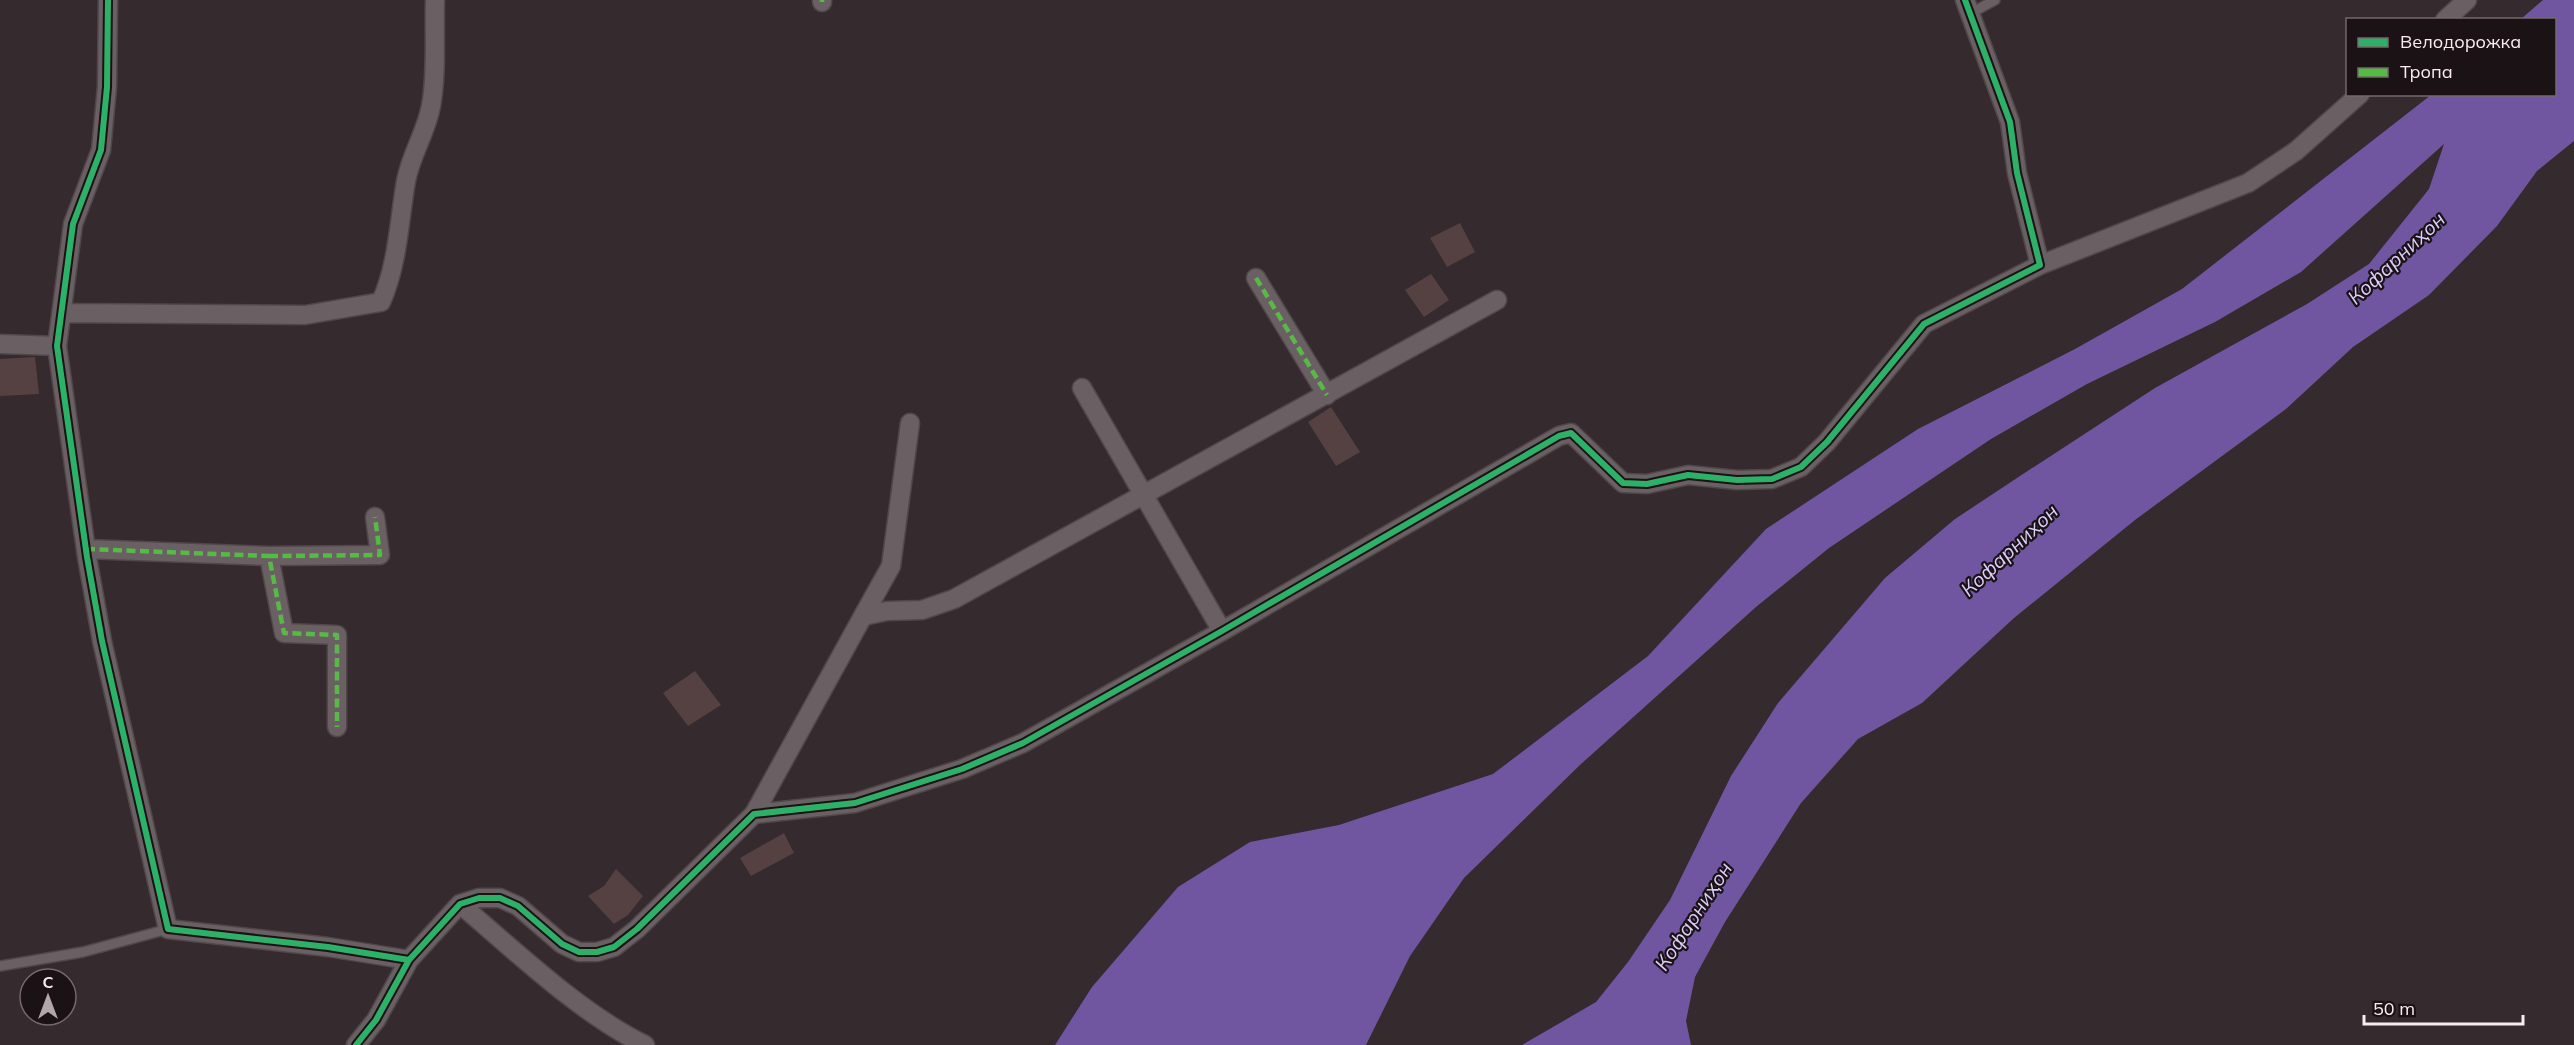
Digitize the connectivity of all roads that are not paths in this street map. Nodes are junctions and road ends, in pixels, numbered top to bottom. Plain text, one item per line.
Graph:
1 (108, 0) edge
2 (435, 0) edge
3 (1995, 0) edge
4 (2467, 0) edge
5 (1968, 7) edge
6 (2447, 18) edge
7 (2358, 96) edge
8 (2040, 265) junction
9 (1256, 278) dead end
10 (1497, 300) dead end
11 (62, 313) junction
12 (0, 344) edge
13 (57, 346) junction
14 (1082, 388) dead end
15 (1327, 395) junction
16 (910, 423) dead end
17 (1145, 495) junction
18 (375, 517) dead end
19 (86, 549) junction
20 (269, 556) junction
21 (863, 616) junction
22 (1222, 632) junction
23 (337, 727) dead end
24 (754, 814) junction
25 (460, 904) junction
26 (168, 929) junction
27 (409, 960) junction
28 (0, 966) edge
29 (622, 1040) edge
30 (356, 1045) edge
31 (645, 1045) edge

1 - 11 street
2 - 11 street
3 - 5 lane
4 - 6 street
5 - 8 street
7 - 8 street
8 - 22 street
9 - 15 street
10 - 15 street
11 - 13 street
12 - 13 street
13 - 19 street
14 - 17 street
15 - 17 street
16 - 21 street
17 - 21 street
17 - 22 street
18 - 20 street
19 - 20 street
19 - 26 street
20 - 23 street
21 - 24 street
22 - 24 street
24 - 25 street
25 - 27 street
25 - 29 street
26 - 27 street
26 - 28 lane
27 - 30 street
29 - 31 street

